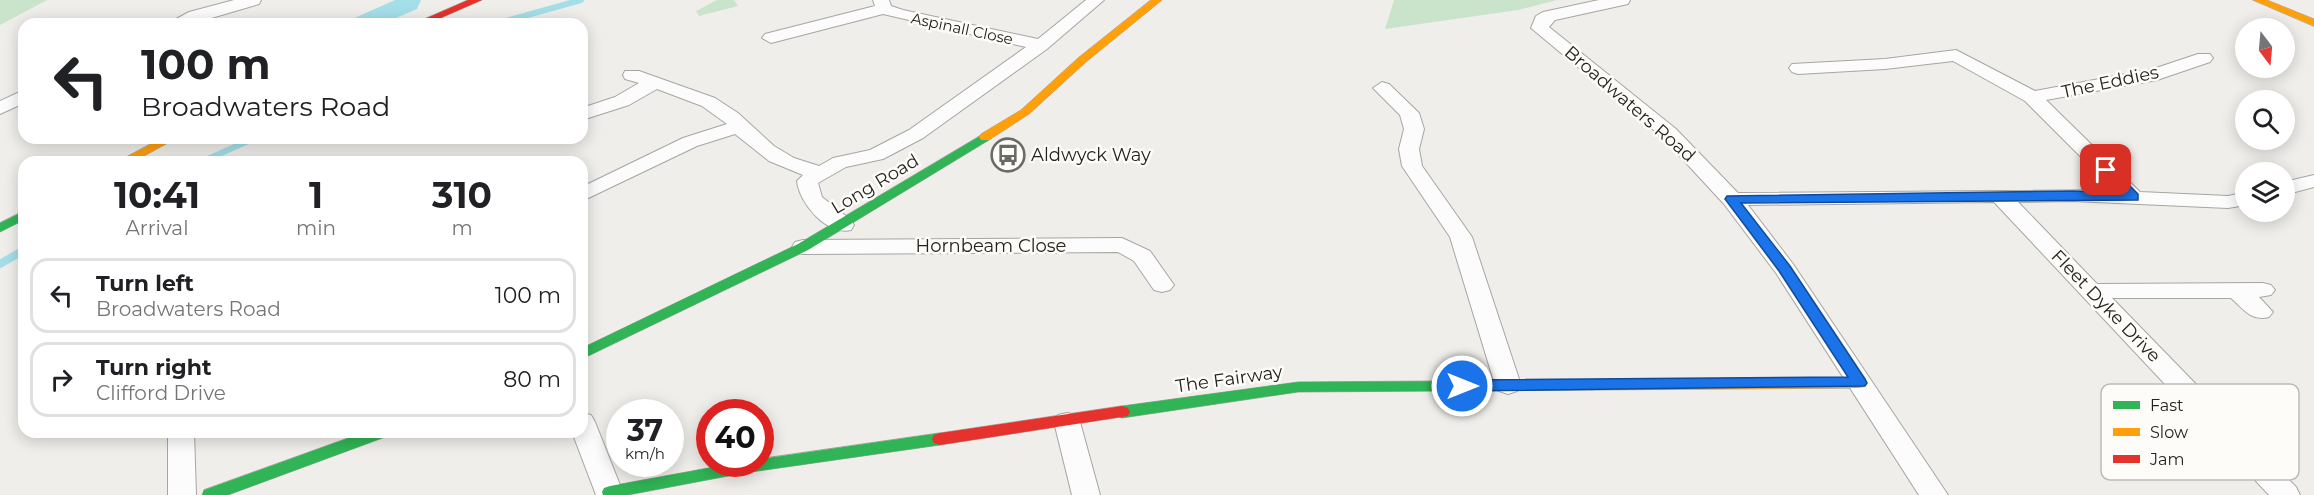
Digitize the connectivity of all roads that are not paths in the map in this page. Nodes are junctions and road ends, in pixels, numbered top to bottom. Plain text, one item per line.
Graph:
1 (253, 0) edge
2 (1096, 0) edge
3 (1157, 0) edge
4 (1622, 0) edge
5 (2258, 0) edge
6 (474, 2) edge
7 (882, 4) edge
8 (190, 18) edge
9 (433, 18) edge
10 (2314, 23) edge
11 (771, 38) dead end
12 (1041, 45) junction
13 (2201, 65) dead end
14 (1798, 68) dead end
15 (632, 75) dead end
16 (654, 83) junction
17 (1382, 88) dead end
18 (2032, 97) junction
19 (18, 99) edge
20 (0, 108) edge
21 (588, 112) edge
22 (739, 127) junction
23 (159, 144) edge
24 (135, 156) edge
25 (820, 172) junction
26 (2314, 182) edge
27 (2295, 186) edge
28 (588, 192) edge
29 (2000, 196) junction
30 (2133, 197) junction
31 (1732, 199) junction
32 (2235, 200) edge
33 (18, 218) edge
34 (843, 225) junction
35 (0, 228) edge
36 (803, 247) junction
37 (1162, 285) dead end
38 (2092, 291) junction
39 (2262, 301) dead end
40 (588, 351) edge
41 (1859, 383) junction
42 (2180, 384) edge
43 (1508, 385) junction
44 (1067, 422) junction
45 (588, 437) edge
46 (181, 438) edge
47 (366, 438) edge
48 (2272, 480) edge
49 (610, 493) edge
50 (182, 495) edge
51 (210, 495) edge
52 (1086, 495) edge
53 (1934, 495) edge
54 (2286, 495) edge

1 - 8 street
2 - 12 street
3 - 34 main road, Long Road
4 - 31 street, Broadwaters Road
5 - 10 main road
6 - 9 main road
7 - 11 street, Aspinall Close
7 - 12 street, Aspinall Close
12 - 25 street
13 - 18 street, The Eddies
14 - 18 street
15 - 16 street
16 - 21 street
16 - 22 street
17 - 43 street
18 - 30 street
19 - 20 street
22 - 25 street
22 - 28 street
23 - 24 main road
25 - 34 street
26 - 27 street
29 - 30 street
29 - 31 street
29 - 38 street, Fleet Dyke Drive
30 - 32 street
31 - 41 street, Broadwaters Road
33 - 35 main road
34 - 36 main road, Long Road
36 - 37 street, Hornbeam Close
36 - 40 main road, Long Road
38 - 39 street
38 - 42 street, Fleet Dyke Drive
41 - 43 main road, The Fairway
41 - 53 street, Broadwaters Road
43 - 44 main road, The Fairway
44 - 49 main road, The Fairway
44 - 52 street
45 - 49 street
46 - 50 street
47 - 51 main road
48 - 54 street, Fleet Dyke Drive

